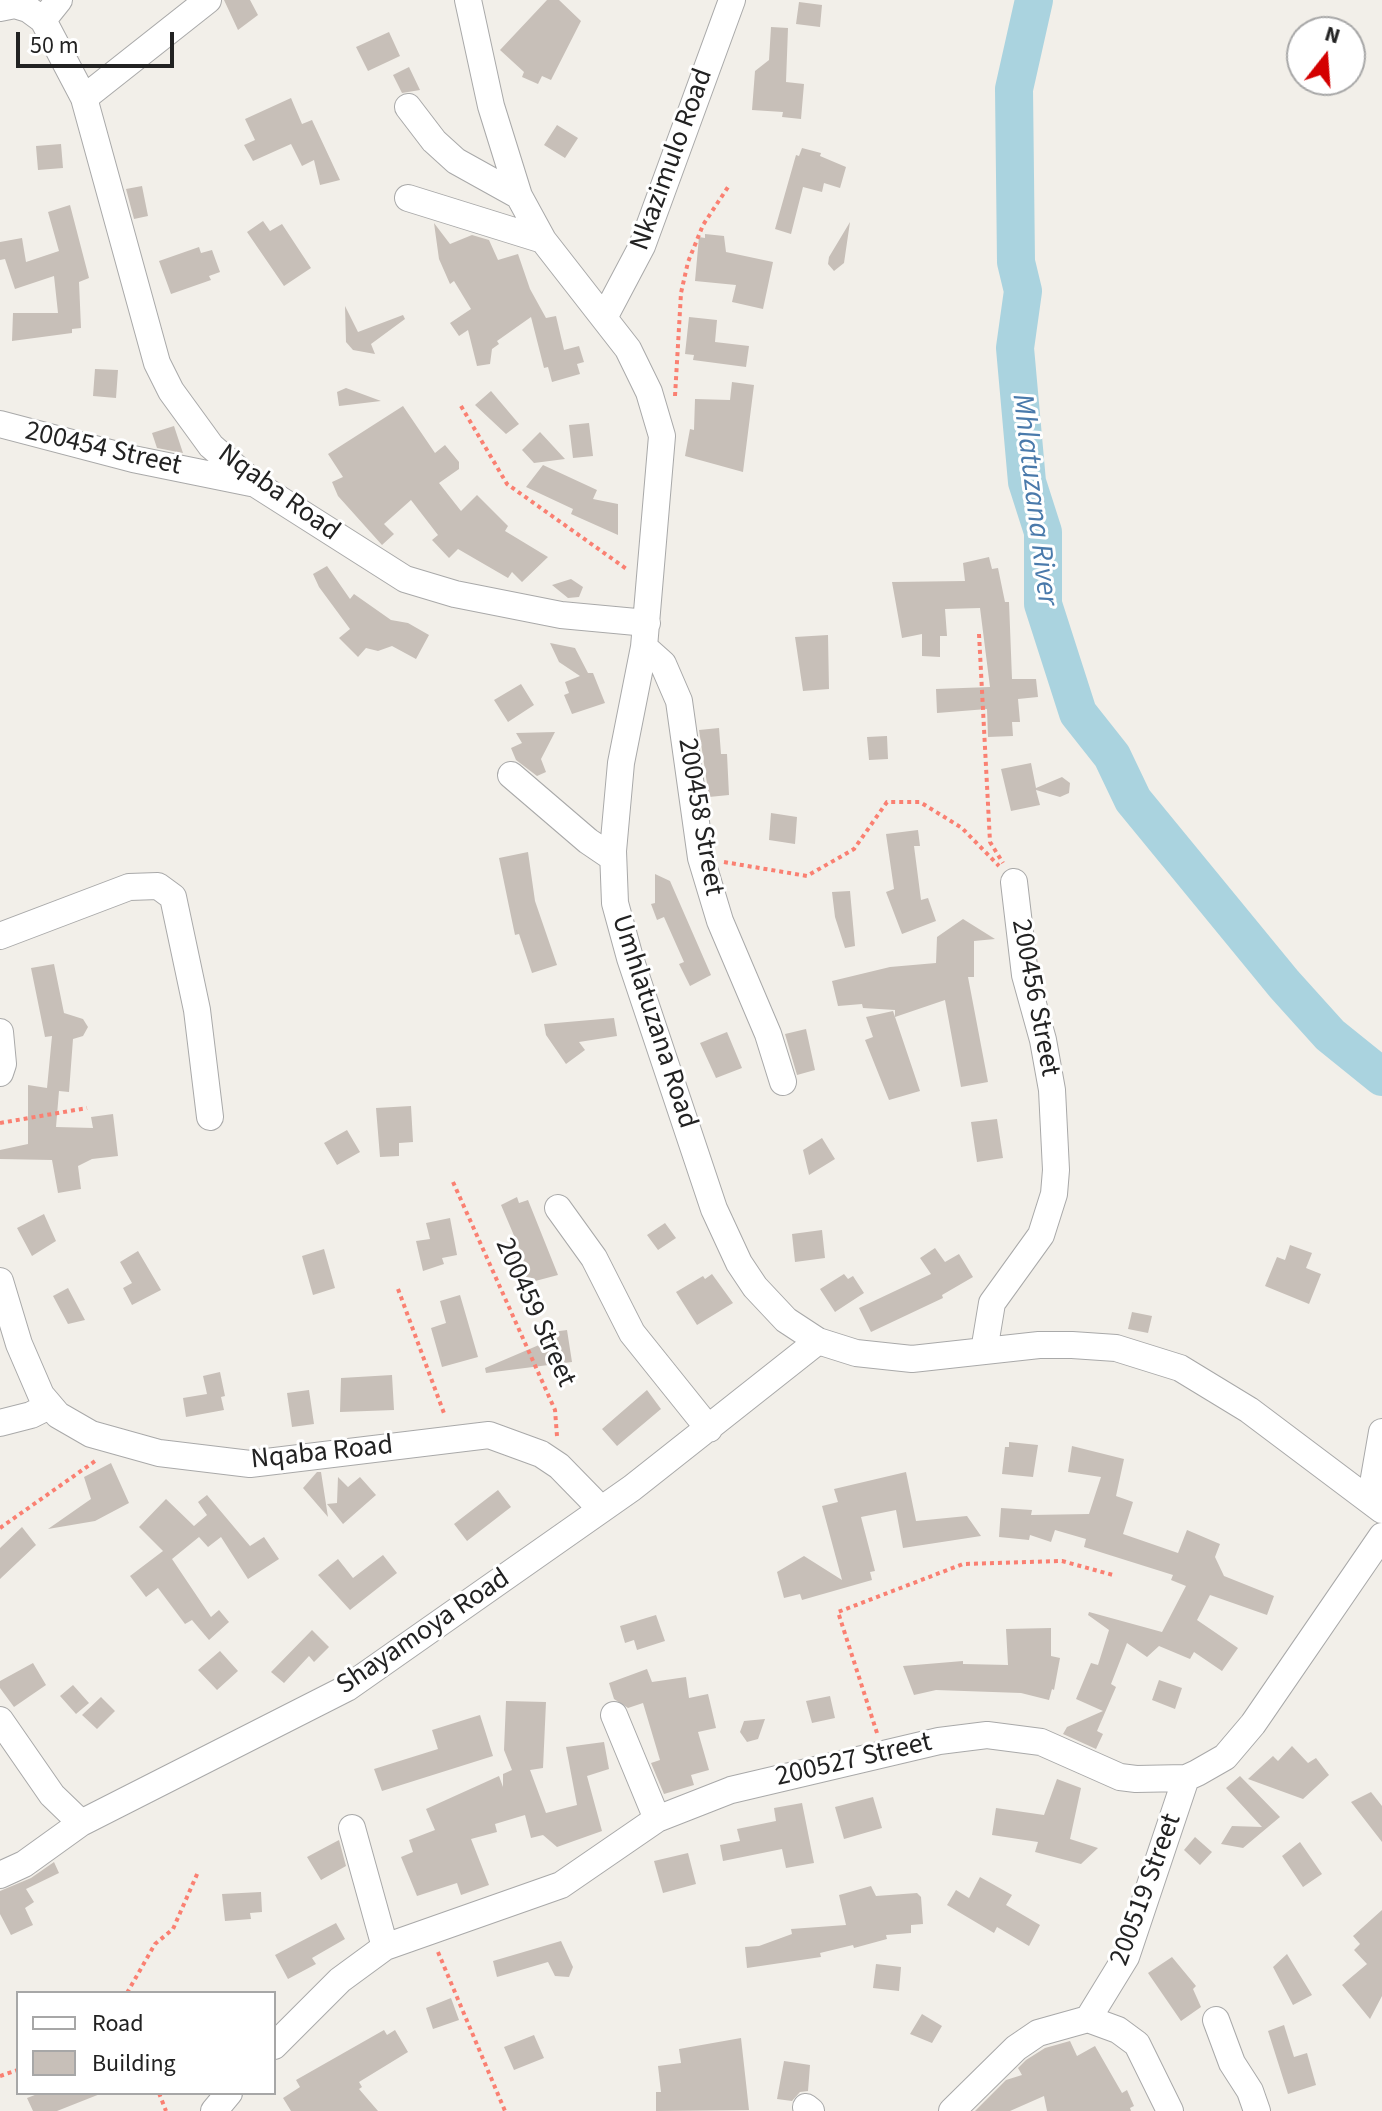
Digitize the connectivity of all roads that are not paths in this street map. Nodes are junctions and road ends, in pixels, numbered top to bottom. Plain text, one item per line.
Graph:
1 (208, 0) edge
2 (468, 0) edge
3 (732, 0) edge
4 (9, 5) edge
5 (51, 10) edge
6 (84, 98) junction
7 (408, 107) dead end
8 (519, 196) junction
9 (408, 198) dead end
10 (543, 240) junction
11 (605, 316) junction
12 (0, 424) edge
13 (254, 483) junction
14 (646, 635) junction
15 (511, 775) dead end
16 (613, 858) junction
17 (1014, 882) road end
18 (0, 936) edge
19 (0, 1032) edge
20 (0, 1073) edge
21 (783, 1082) dead end
22 (210, 1117) dead end
23 (558, 1208) dead end
24 (0, 1281) edge
25 (818, 1341) junction
26 (984, 1351) junction
27 (49, 1406) junction
28 (0, 1423) edge
29 (709, 1429) junction
30 (1382, 1432) edge
31 (1376, 1506) edge
32 (601, 1509) junction
33 (1382, 1536) edge
34 (614, 1715) dead end
35 (0, 1720) edge
36 (1186, 1778) junction
37 (657, 1819) junction
38 (81, 1823) junction
39 (352, 1828) dead end
40 (0, 1875) edge
41 (385, 1947) junction
42 (1088, 2019) junction
43 (1216, 2020) dead end
44 (276, 2044) edge
45 (227, 2095) edge
46 (214, 2111) edge
47 (952, 2111) edge
48 (1170, 2111) edge
49 (1257, 2111) edge

1 - 6 street
2 - 8 street, Umhlatuzana Road
3 - 11 street, Nkazimulo Road
4 - 5 street, Nqaba Road
5 - 6 street, Nqaba Road
6 - 13 street, Nqaba Road
7 - 8 street
8 - 10 street, Umhlatuzana Road
9 - 10 street
10 - 11 street, Umhlatuzana Road
11 - 14 street, Umhlatuzana Road
12 - 13 street, 200454 Street
13 - 14 street, Nqaba Road
14 - 16 street, Umhlatuzana Road
14 - 21 street, 200458 Street
15 - 16 street
16 - 25 street, Umhlatuzana Road
17 - 26 street, 200456 Street
18 - 22 street
19 - 20 street
23 - 29 street
24 - 27 street, Nqaba Road
25 - 26 street, Umhlatuzana Road
25 - 29 street, Shayamoya Road
26 - 31 street, Umhlatuzana Road
27 - 28 street
27 - 32 street, Nqaba Road
29 - 32 street, Shayamoya Road
30 - 31 street
32 - 38 street, Shayamoya Road
33 - 36 street, 200527 Street
34 - 37 street
35 - 38 street
36 - 37 street, 200527 Street
36 - 42 street, 200519 Street
37 - 41 street, 200527 Street
38 - 40 street, Shayamoya Road
39 - 41 street
41 - 44 street, 200527 Street
42 - 47 street
42 - 48 street
43 - 49 street
45 - 46 street

